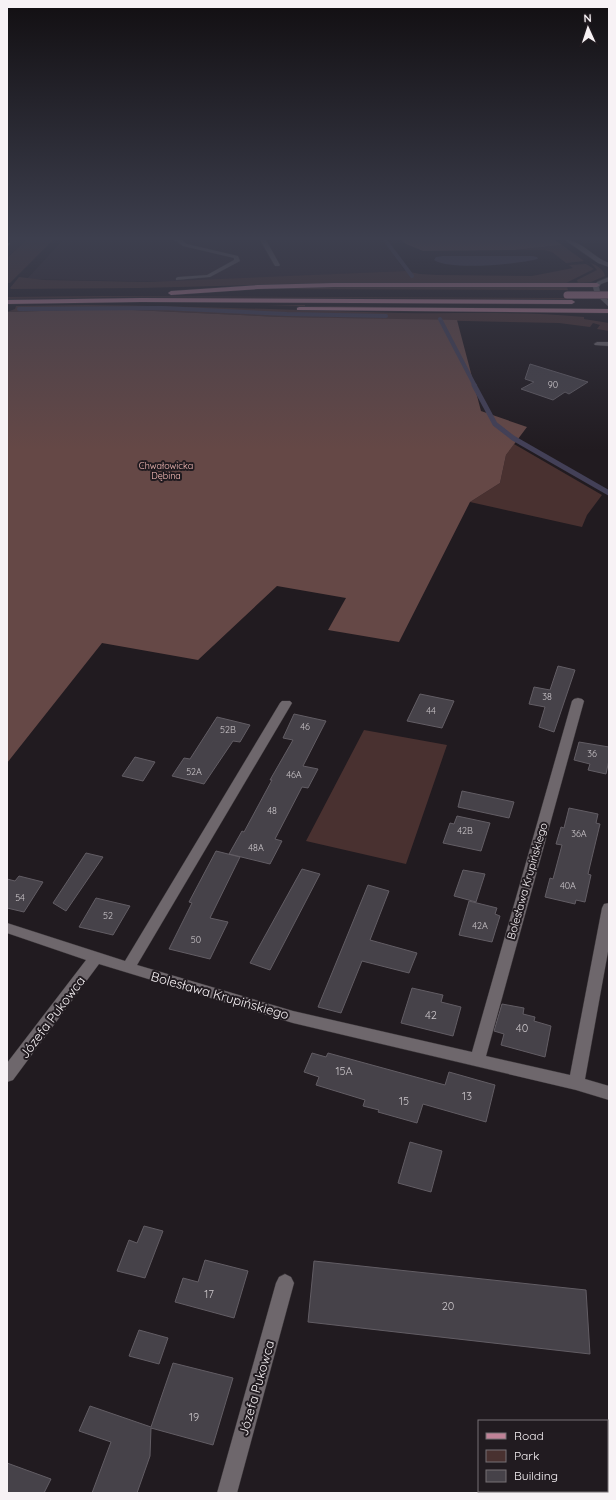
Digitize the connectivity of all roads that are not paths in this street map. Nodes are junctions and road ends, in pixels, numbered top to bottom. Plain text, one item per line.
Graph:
1 (544, 310) joint
2 (609, 311) edge
3 (606, 319) dead end
4 (597, 344) dead end
5 (609, 344) edge
6 (578, 701) dead end
7 (286, 703) dead end
8 (609, 908) edge
9 (7, 928) edge
10 (96, 958) junction
11 (128, 968) junction
12 (477, 1061) junction
13 (7, 1075) edge
14 (576, 1083) junction
15 (609, 1093) edge
16 (285, 1283) dead end
17 (226, 1493) edge

1 - 2 main road
1 - 3 main road
4 - 5 lane
6 - 12 street, Bolesława Krupińskiego
7 - 11 street
8 - 14 street
9 - 10 street, Bolesława Krupińskiego
10 - 11 street, Bolesława Krupińskiego
10 - 13 street, Józefa Pukowca
11 - 12 street, Bolesława Krupińskiego
12 - 14 street, Bolesława Krupińskiego
14 - 15 street, Bolesława Krupińskiego
16 - 17 street, Józefa Pukowca

